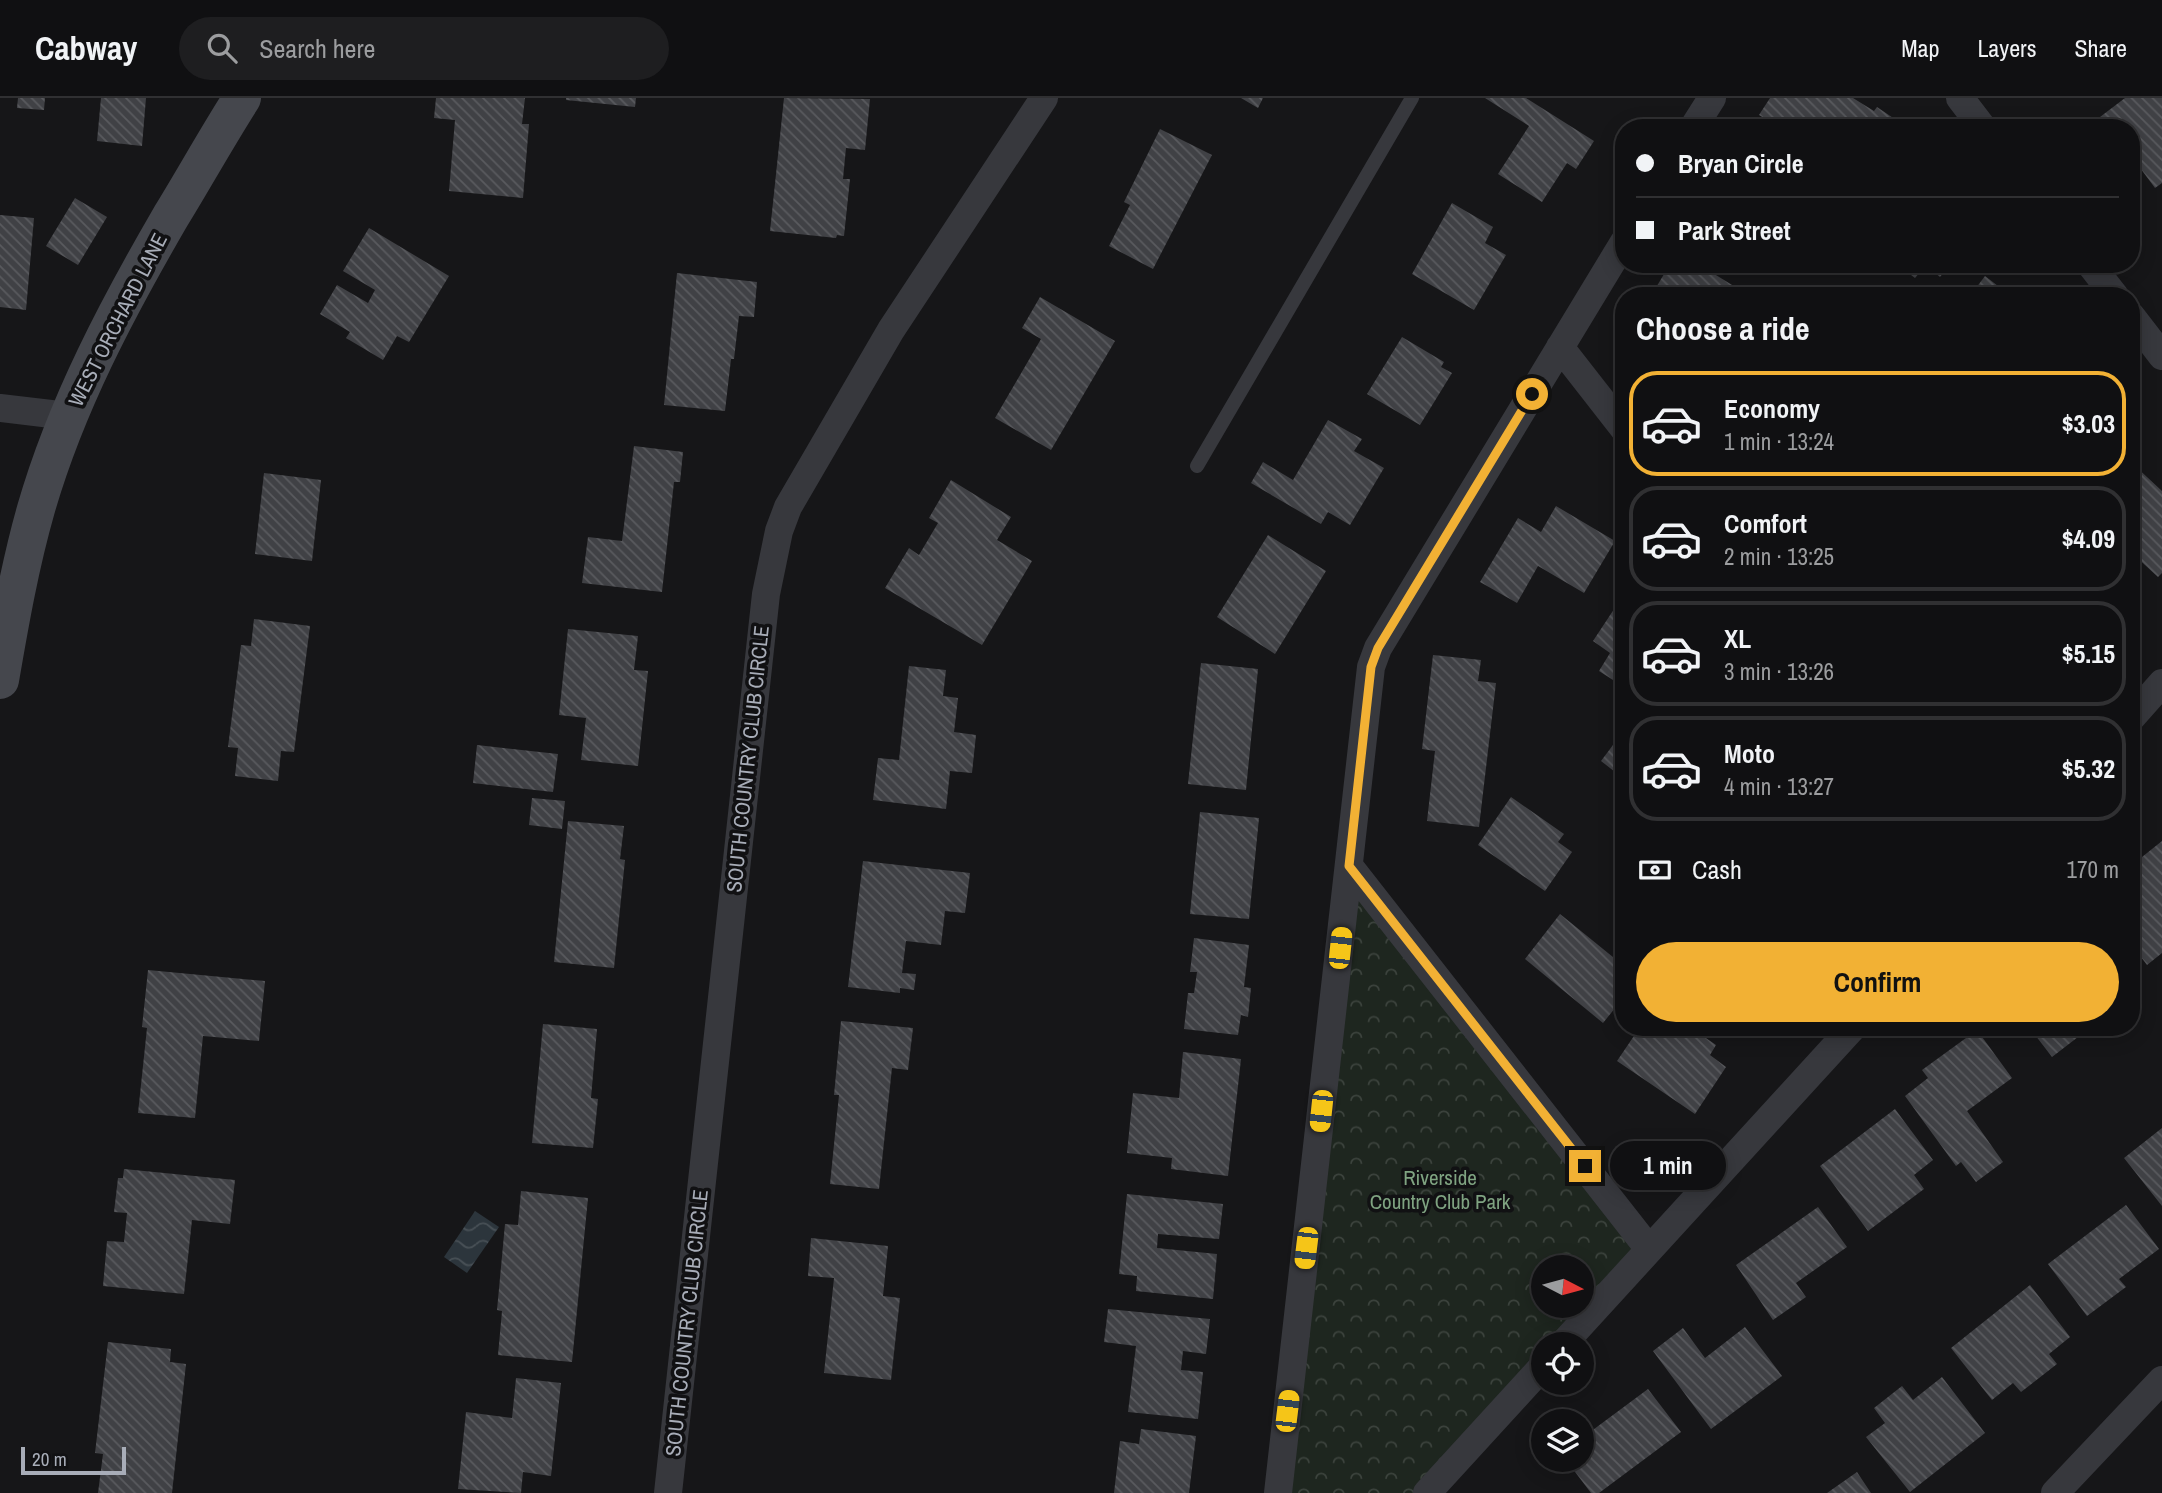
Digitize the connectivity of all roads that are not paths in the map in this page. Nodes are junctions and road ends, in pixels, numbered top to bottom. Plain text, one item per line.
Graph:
1 (242, 98) edge
2 (1044, 98) edge
3 (1412, 98) edge
4 (1712, 98) edge
5 (1960, 98) edge
6 (1699, 119) edge
7 (1976, 119) edge
8 (1615, 257) edge
9 (2097, 273) edge
10 (2108, 287) edge
11 (2140, 327) edge
12 (1560, 347) junction
13 (2162, 356) edge
14 (0, 408) edge
15 (68, 416) junction
16 (1615, 417) edge
17 (1197, 466) dead end
18 (0, 680) edge
19 (2162, 683) edge
20 (2140, 709) edge
21 (1349, 866) junction
22 (1845, 1036) edge
23 (1649, 1249) junction
24 (1574, 1332) edge
25 (1531, 1379) edge
26 (2162, 1380) edge
27 (668, 1493) edge
28 (1278, 1493) edge
29 (1427, 1493) edge
30 (2055, 1493) edge

1 - 15 street, WEST ORCHARD LANE
2 - 27 street, SOUTH COUNTRY CLUB CIRCLE
3 - 17 lane
4 - 6 street
5 - 7 street
8 - 12 street
9 - 10 street
11 - 13 street
12 - 16 street
12 - 21 street
14 - 15 street
15 - 18 street, WEST ORCHARD LANE
19 - 20 street
21 - 23 street
21 - 28 street
22 - 23 street
23 - 24 street
25 - 29 street
26 - 30 street

